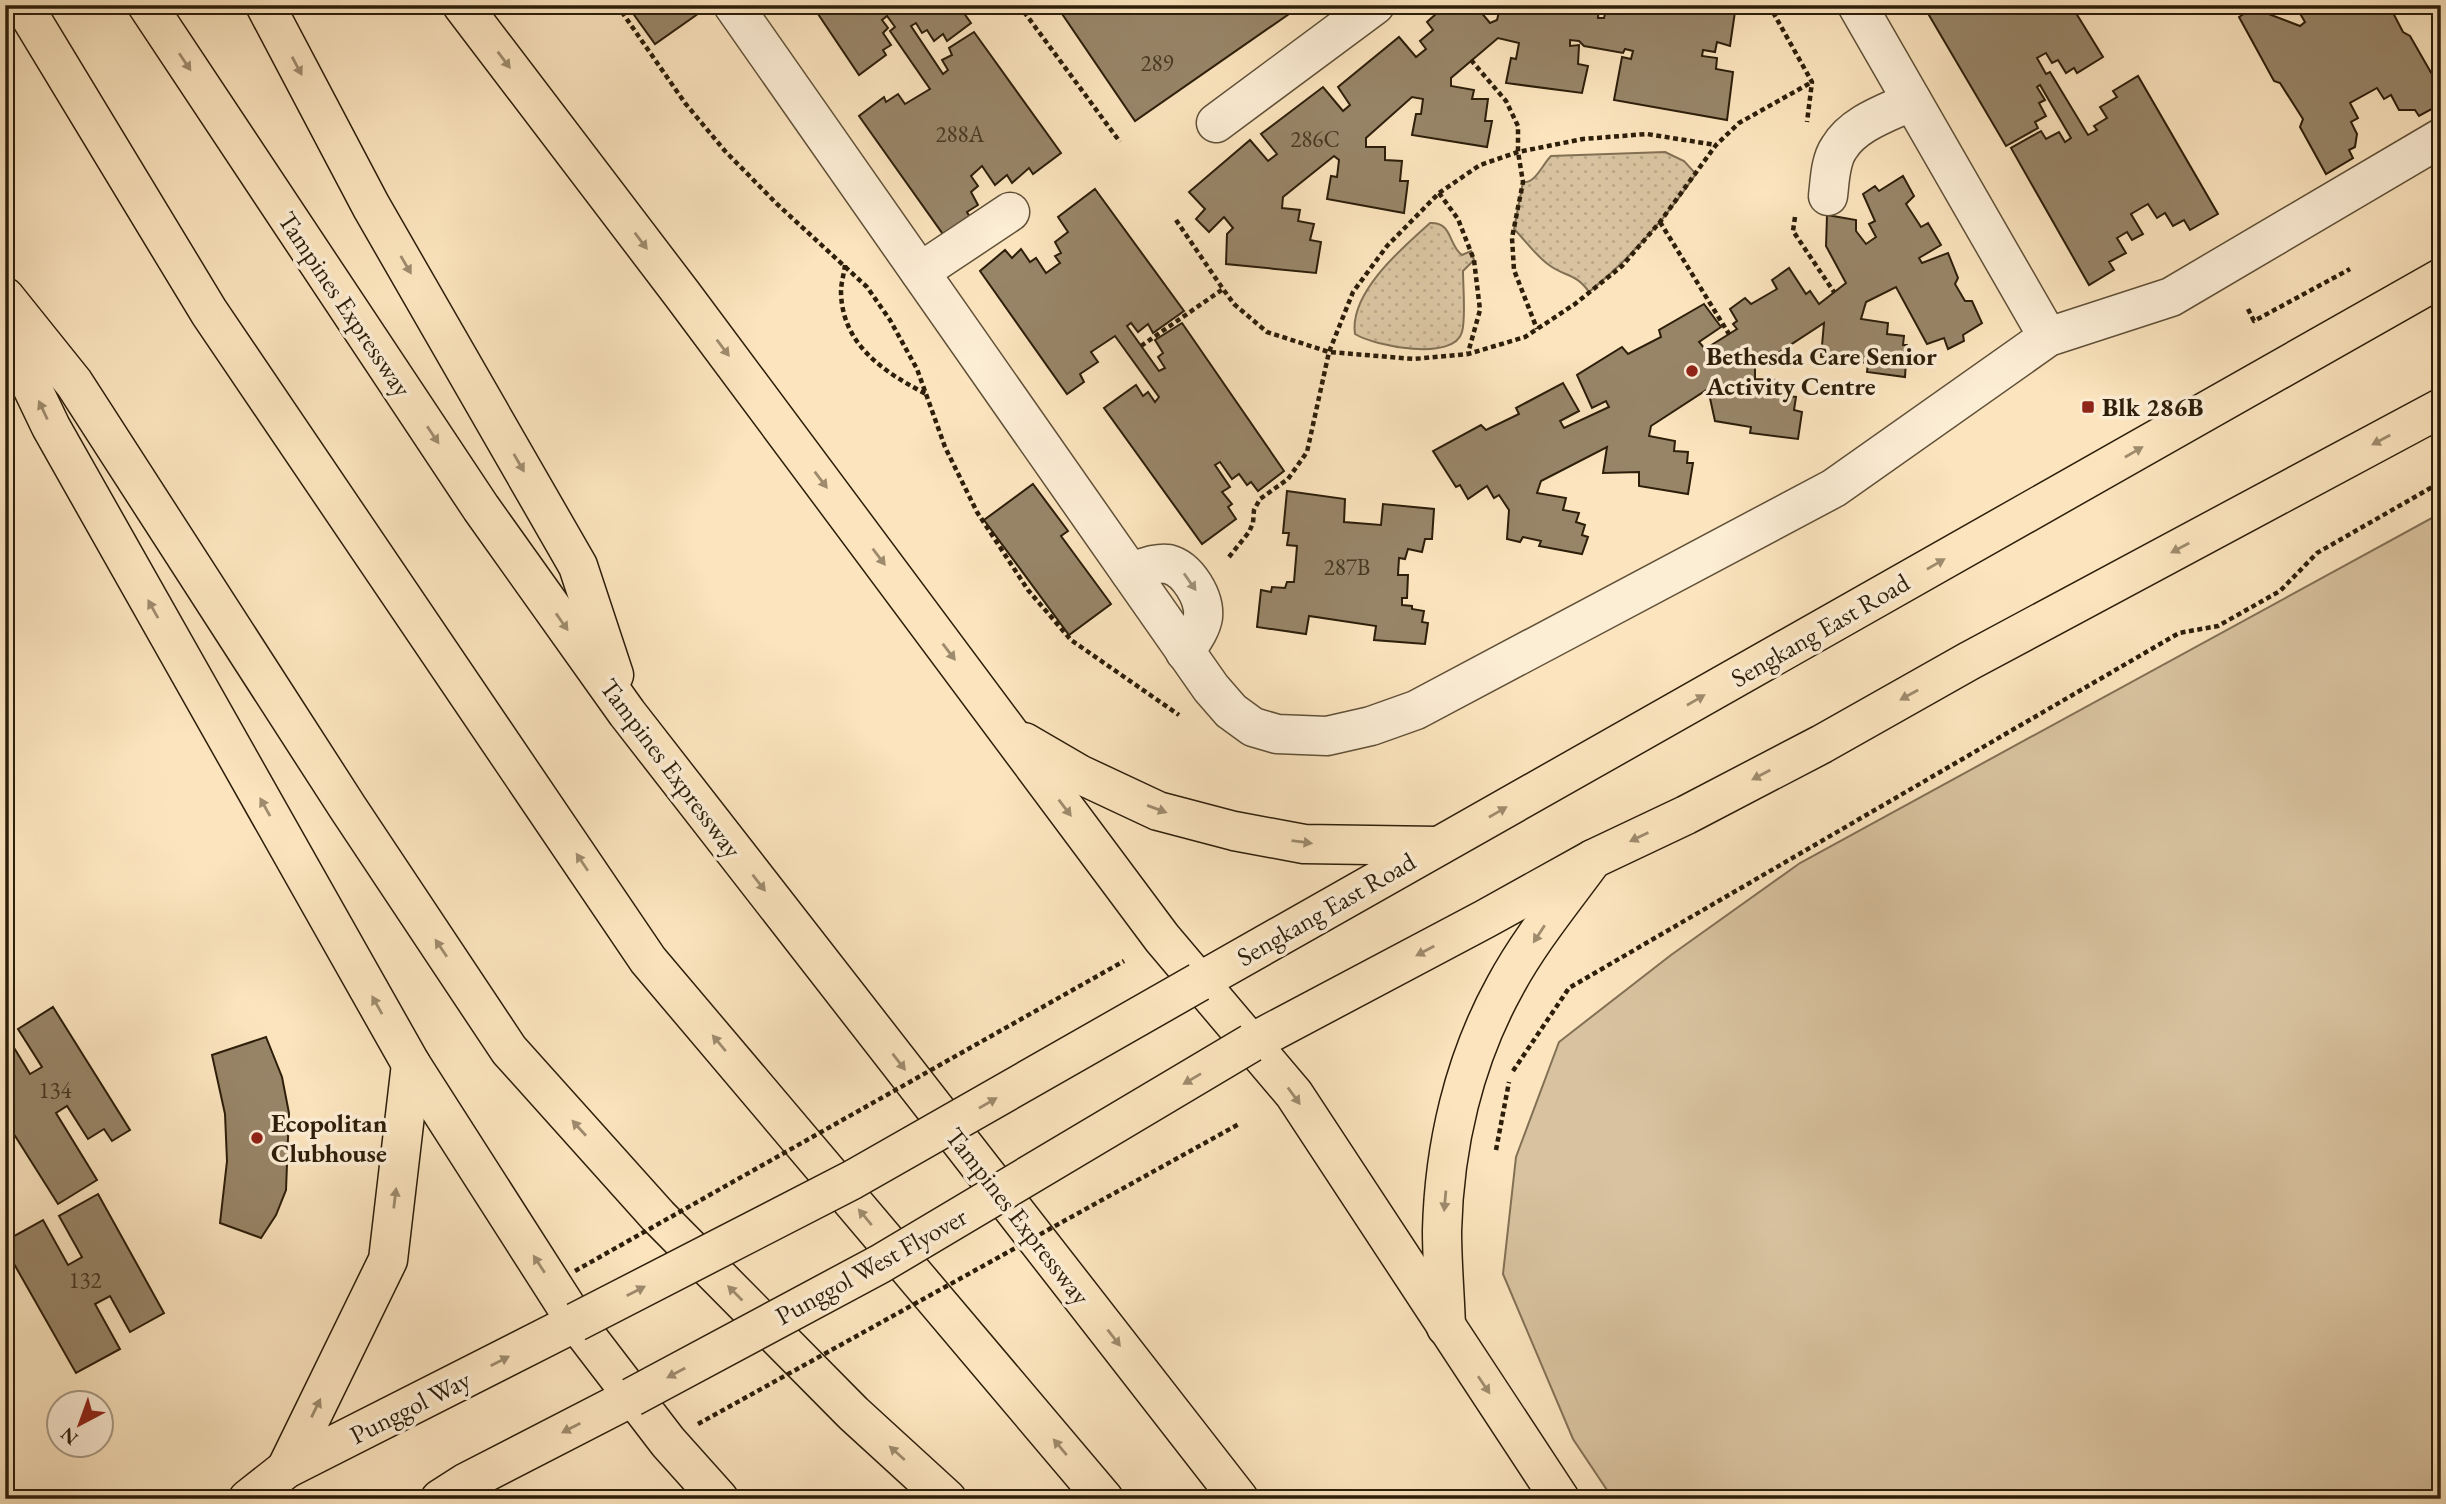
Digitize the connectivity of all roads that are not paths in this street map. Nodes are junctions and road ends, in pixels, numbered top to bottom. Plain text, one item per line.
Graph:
1 (23, 5) edge
2 (147, 5) edge
3 (265, 5) edge
4 (462, 5) edge
5 (733, 5) edge
6 (1830, 5) edge
7 (1353, 11) edge
8 (1863, 16) edge
9 (1912, 102) junction
10 (1216, 123) dead end
11 (2441, 138) edge
12 (1828, 196) dead end
13 (1010, 212) dead end
14 (920, 272) junction
15 (2441, 278) edge
16 (5, 298) edge
17 (5, 331) edge
18 (2048, 337) junction
19 (2441, 408) edge
20 (626, 713) junction
21 (1010, 733) junction
22 (1438, 846) junction
23 (1593, 859) junction
24 (1199, 982) junction
25 (1251, 1044) junction
26 (411, 1065) junction
27 (576, 1322) junction
28 (1446, 1328) junction
29 (632, 1397) junction
30 (286, 1469) junction
31 (248, 1499) edge
32 (439, 1499) edge
33 (719, 1499) edge
34 (947, 1499) edge
35 (1104, 1499) edge
36 (1239, 1499) edge
37 (1560, 1499) edge

35 -> 1 main road
2 -> 20 main road, Tampines Expressway
3 -> 20 main road
4 -> 21 main road
5 - 14 lane
6 - 8 lane
7 - 10 lane
8 - 9 lane
9 - 12 lane
9 - 18 lane
11 - 18 lane
13 - 14 lane
14 - 18 lane
22 -> 15 main road, Sengkang East Road
34 -> 16 main road
26 -> 17 main road
19 -> 23 main road
20 -> 36 main road, Tampines Expressway
21 -> 22 main road
21 -> 24 main road
22 - 24 main road, Sengkang East Road
23 -> 25 main road
23 -> 28 main road
24 - 25 main road
27 -> 24 main road, bridge
25 -> 28 main road
25 -> 29 main road, Punggol West Flyover, bridge
27 -> 26 main road
30 -> 26 main road
27 - 29 main road
30 -> 27 main road, Punggol Way
28 -> 37 main road
29 -> 32 main road
29 - 33 main road
30 - 31 main road, Punggol Way

